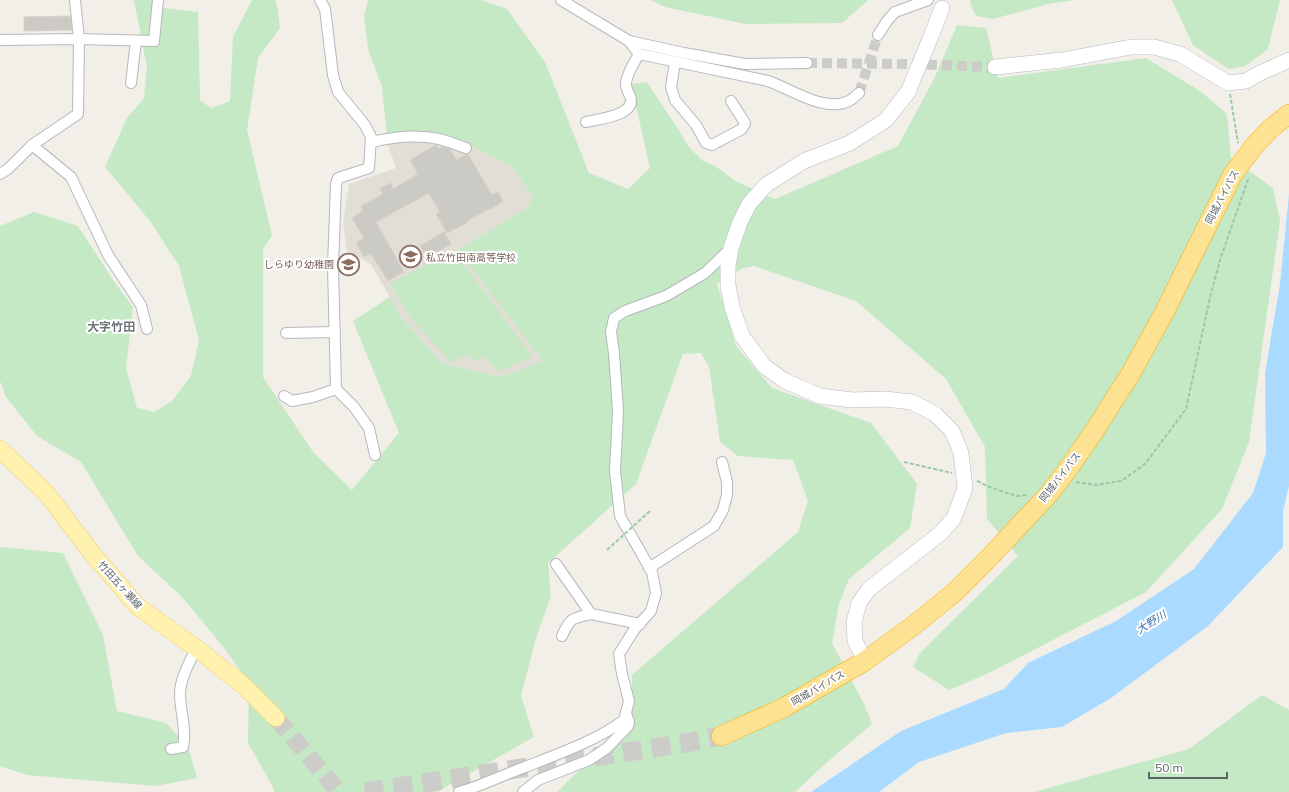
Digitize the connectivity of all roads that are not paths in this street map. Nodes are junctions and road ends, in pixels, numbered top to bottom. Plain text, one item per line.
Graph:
1 (75, 0) edge
2 (158, 0) edge
3 (320, 0) edge
4 (561, 0) edge
5 (928, 0) edge
6 (944, 4) edge
7 (878, 35) tunnel mouth
8 (79, 39) junction
9 (0, 40) edge
10 (136, 40) junction
11 (630, 40) junction
12 (639, 54) junction
13 (1289, 60) edge
14 (675, 62) junction
15 (806, 62) tunnel mouth
16 (995, 67) tunnel mouth
17 (131, 83) dead end
18 (859, 92) tunnel mouth
19 (731, 101) dead end
20 (1289, 114) edge
21 (586, 122) dead end
22 (371, 142) junction
23 (32, 145) junction
24 (466, 148) dead end
25 (0, 174) edge
26 (731, 248) junction
27 (148, 329) dead end
28 (335, 332) junction
29 (286, 333) dead end
30 (336, 389) junction
31 (284, 396) dead end
32 (0, 449) edge
33 (375, 455) dead end
34 (722, 462) dead end
35 (556, 564) dead end
36 (649, 568) junction
37 (591, 614) junction
38 (640, 624) junction
39 (562, 636) dead end
40 (196, 648) junction
41 (865, 661) junction
42 (626, 713) junction
43 (276, 718) tunnel mouth
44 (721, 736) tunnel mouth
45 (170, 750) dead end
46 (459, 792) edge
47 (523, 792) edge

1 - 8 street
2 - 10 street
3 - 22 street
4 - 11 street
5 - 7 street
6 - 26 street
8 - 9 street
8 - 10 street
8 - 23 street
10 - 17 street
11 - 12 street
11 - 15 street
12 - 14 street
12 - 21 street
13 - 16 street
14 - 18 street
14 - 19 street
20 - 41 highway, 岡城バイパス
22 - 24 street
22 - 28 street
23 - 25 street
23 - 27 street
26 - 36 street
26 - 41 street
28 - 29 street
28 - 30 street
30 - 31 street
30 - 33 street
32 - 40 main road, 竹田五ヶ瀬線
34 - 36 street
35 - 37 street
36 - 38 street
37 - 38 street
37 - 39 street
38 - 42 street
40 - 43 main road, 竹田五ヶ瀬線
40 - 45 street
41 - 44 highway, 岡城バイパス
42 - 46 street
42 - 47 street

